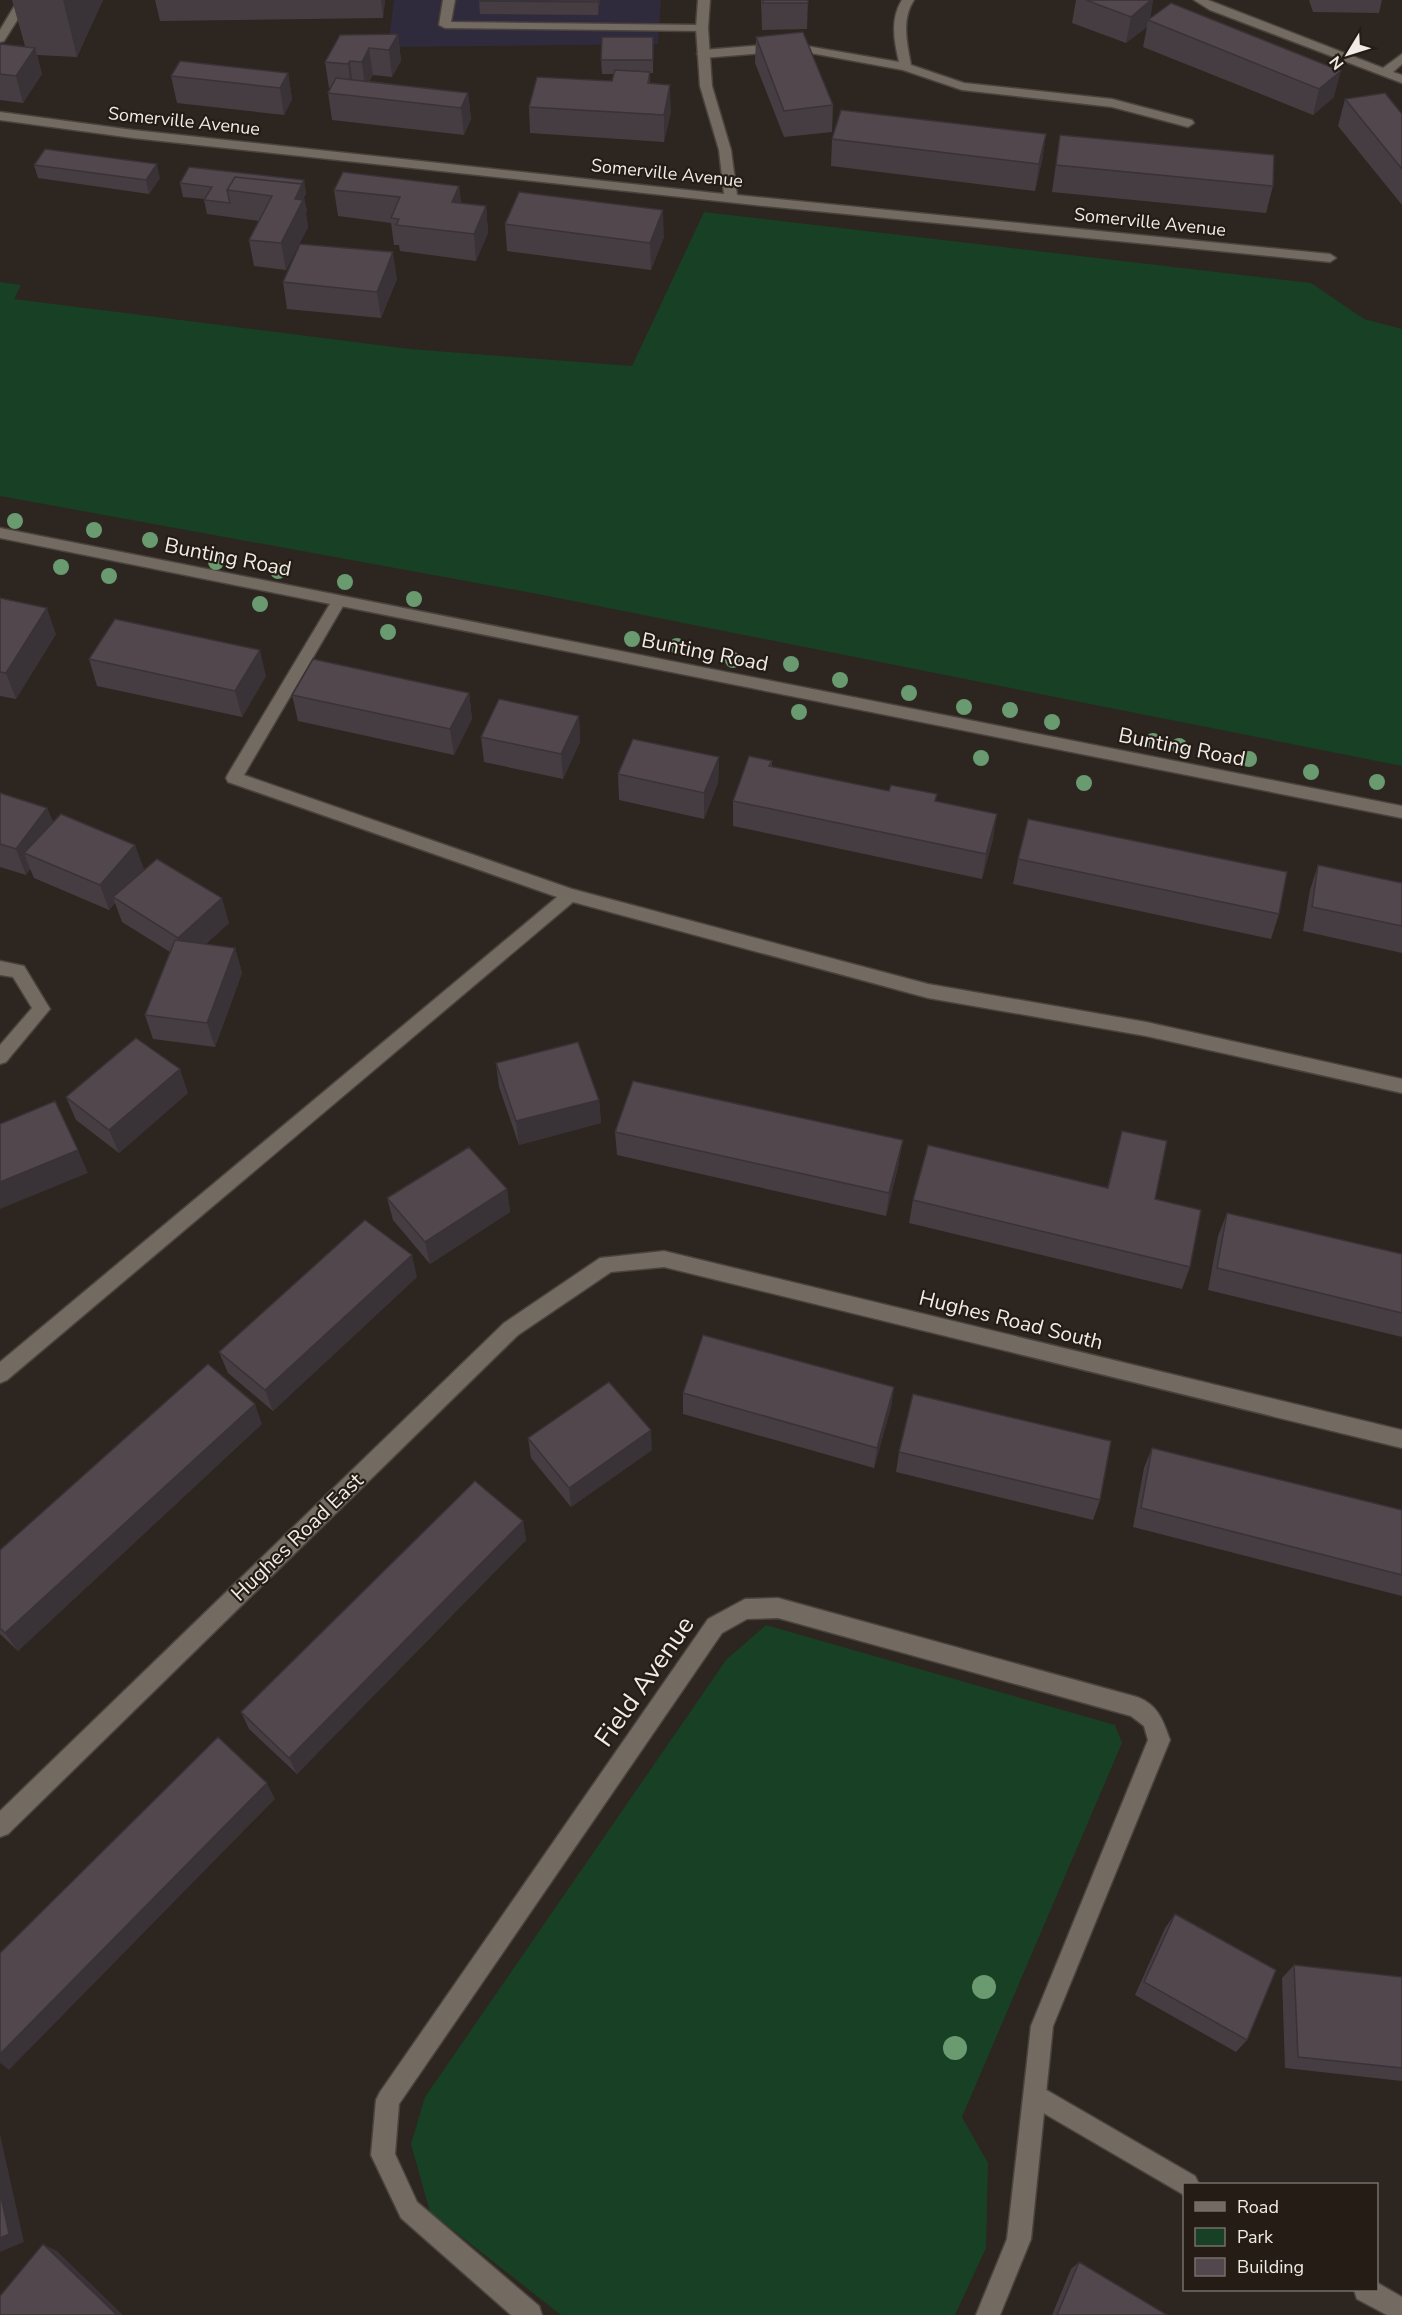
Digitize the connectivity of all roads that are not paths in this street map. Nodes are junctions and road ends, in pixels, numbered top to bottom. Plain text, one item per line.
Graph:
1 (24, 0) edge
2 (449, 0) edge
3 (704, 0) edge
4 (908, 0) edge
5 (1200, 0) edge
6 (702, 28) junction
7 (0, 39) edge
8 (704, 54) junction
9 (1402, 58) edge
10 (906, 67) junction
11 (1387, 71) junction
12 (1402, 79) edge
13 (0, 116) edge
14 (1188, 123) dead end
15 (731, 198) junction
16 (1330, 258) dead end
17 (0, 533) edge
18 (339, 601) junction
19 (1402, 812) edge
20 (570, 895) junction
21 (0, 968) edge
22 (0, 1057) edge
23 (1402, 1086) edge
24 (607, 1264) joint
25 (0, 1374) edge
26 (1402, 1439) edge
27 (0, 1826) edge
28 (1036, 2096) junction
29 (1185, 2183) edge
30 (1369, 2291) edge
31 (1402, 2310) edge
32 (530, 2315) edge
33 (988, 2315) edge

1 - 7 street
2 - 6 street
3 - 6 street
4 - 10 street
5 - 11 street
6 - 8 street
8 - 10 street
8 - 15 street
9 - 11 street
10 - 14 street
11 - 12 street
13 - 15 street, Somerville Avenue
15 - 16 street, Somerville Avenue
17 - 18 street, Bunting Road
18 - 19 street, Bunting Road
18 - 20 street
20 - 23 street
20 - 25 street
21 - 22 street
24 - 26 street, Hughes Road South
24 - 27 street, Hughes Road East
28 - 29 street
28 - 32 street, Field Avenue
28 - 33 street, Field Avenue
30 - 31 street

